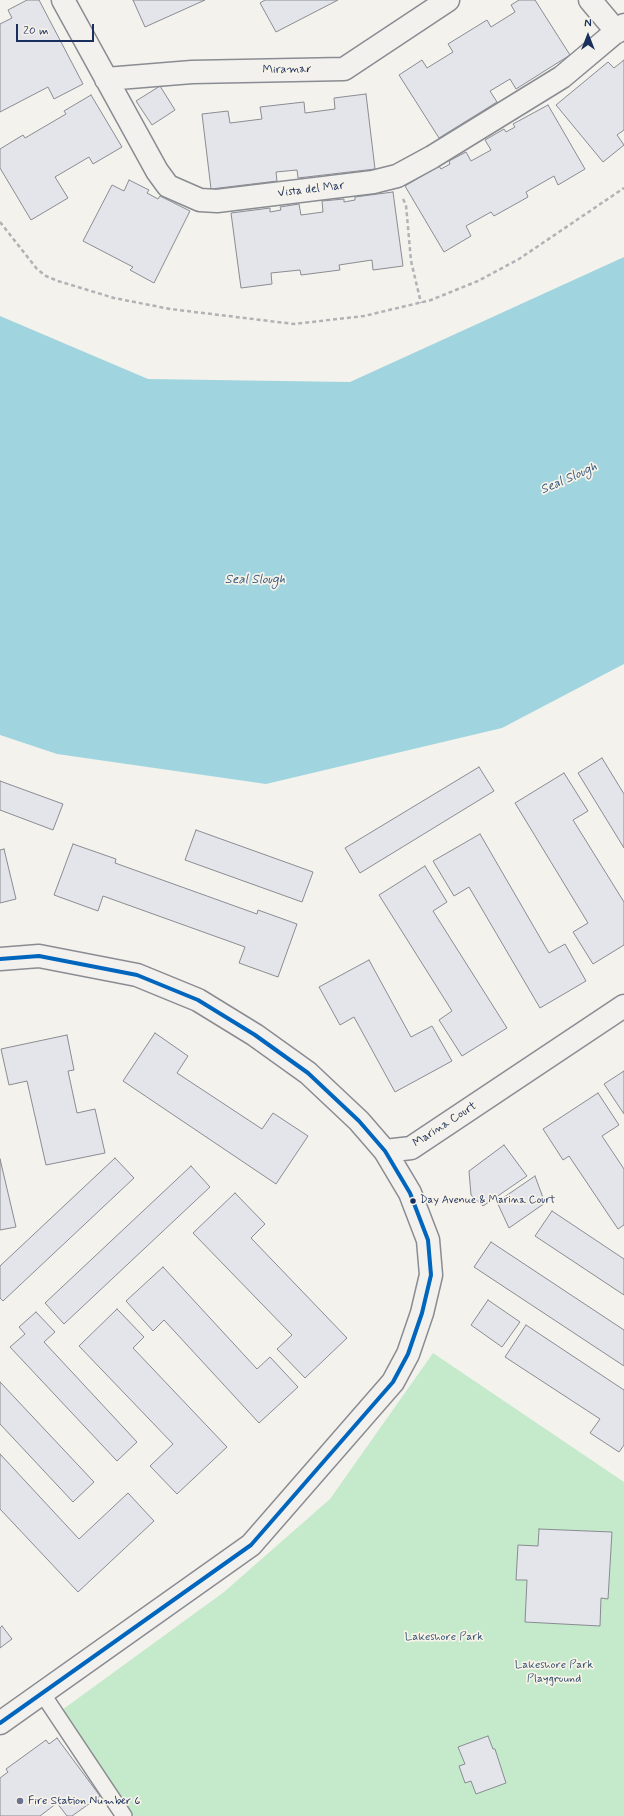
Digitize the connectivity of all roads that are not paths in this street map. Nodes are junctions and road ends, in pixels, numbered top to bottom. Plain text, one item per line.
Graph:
1 (63, 0) edge
2 (448, 0) edge
3 (590, 0) edge
4 (620, 28) edge
5 (106, 79) junction
6 (0, 959) edge
7 (624, 1006) edge
8 (385, 1151) junction
9 (42, 1694) junction
10 (0, 1723) edge
11 (124, 1816) edge

1 - 5 street, Vista del Mar
2 - 5 street, Miramar
3 - 4 street
4 - 5 street, Vista del Mar
6 - 8 street
7 - 8 street, Marina Court
8 - 9 street
9 - 10 street
9 - 11 lane

